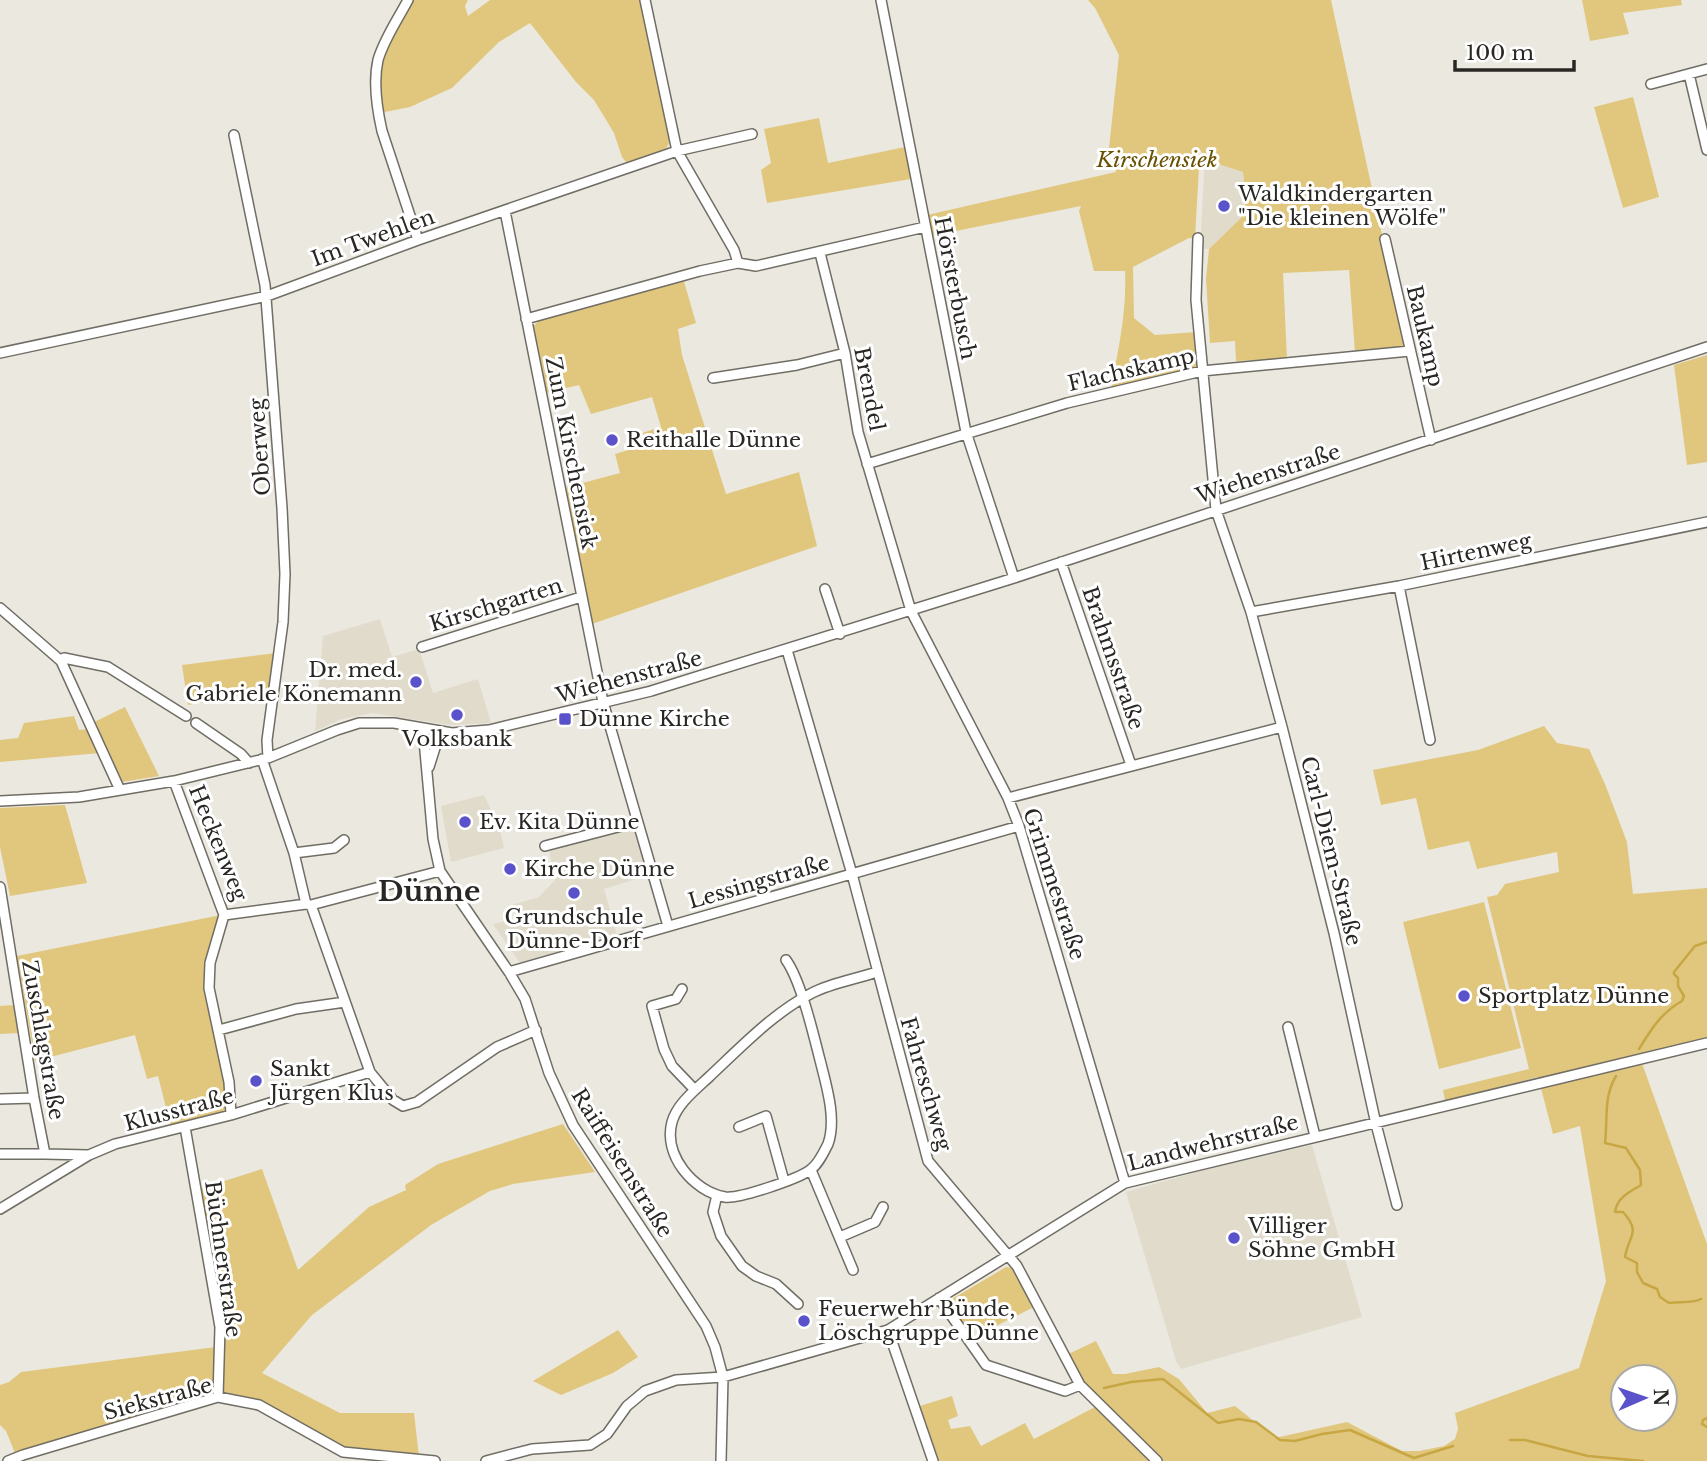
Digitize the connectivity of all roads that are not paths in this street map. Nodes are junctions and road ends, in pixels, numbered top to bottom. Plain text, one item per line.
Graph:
1 (408, 0) edge
2 (645, 0) edge
3 (881, 0) edge
4 (1707, 69) edge
5 (1689, 74) junction
6 (1651, 85) dead end
7 (752, 134) dead end
8 (234, 135) dead end
9 (1707, 150) edge
10 (677, 151) junction
11 (505, 211) junction
12 (925, 227) junction
13 (1198, 239) dead end
14 (1385, 239) dead end
15 (418, 240) junction
16 (820, 253) junction
17 (738, 263) junction
18 (267, 296) junction
19 (526, 319) junction
20 (1707, 347) edge
21 (1410, 352) junction
22 (0, 353) edge
23 (845, 353) junction
24 (1202, 371) junction
25 (713, 378) dead end
26 (966, 432) junction
27 (1431, 440) junction
28 (867, 464) junction
29 (1216, 510) junction
30 (1707, 522) edge
31 (1061, 562) junction
32 (1014, 578) junction
33 (1399, 586) junction
34 (825, 589) dead end
35 (581, 597) junction
36 (0, 608) edge
37 (911, 611) junction
38 (1251, 612) junction
39 (840, 634) junction
40 (422, 647) dead end
41 (787, 650) junction
42 (61, 661) junction
43 (603, 702) junction
44 (186, 716) dead end
45 (196, 723) dead end
46 (1282, 727) junction
47 (423, 729) junction
48 (440, 732) junction
49 (1430, 740) dead end
50 (265, 759) junction
51 (249, 763) junction
52 (1131, 765) junction
53 (427, 772) junction
54 (174, 781) junction
55 (120, 790) junction
56 (1008, 798) junction
57 (0, 802) edge
58 (637, 822) junction
59 (1018, 826) junction
60 (344, 840) dead end
61 (545, 846) dead end
62 (294, 853) junction
63 (440, 871) junction
64 (852, 874) junction
65 (0, 887) edge
66 (308, 905) junction
67 (224, 915) junction
68 (668, 926) junction
69 (786, 960) dead end
70 (509, 972) junction
71 (877, 972) junction
72 (682, 989) dead end
73 (802, 999) junction
74 (345, 1002) junction
75 (1288, 1027) dead end
76 (219, 1030) junction
77 (536, 1030) junction
78 (1707, 1043) edge
79 (370, 1072) junction
80 (695, 1090) junction
81 (34, 1098) junction
82 (0, 1099) edge
83 (231, 1115) junction
84 (1376, 1124) junction
85 (185, 1127) junction
86 (739, 1127) dead end
87 (1315, 1136) junction
88 (0, 1154) edge
89 (45, 1154) junction
90 (89, 1155) junction
91 (811, 1170) junction
92 (784, 1181) junction
93 (1125, 1182) junction
94 (717, 1195) junction
95 (1397, 1205) dead end
96 (883, 1207) dead end
97 (0, 1209) edge
98 (840, 1237) junction
99 (1008, 1254) junction
100 (853, 1270) dead end
101 (939, 1298) junction
102 (798, 1304) dead end
103 (888, 1330) junction
104 (723, 1377) junction
105 (1080, 1385) junction
106 (218, 1397) junction
107 (8, 1461) edge
108 (435, 1461) edge
109 (486, 1461) edge
110 (721, 1461) edge
111 (933, 1461) edge
112 (1157, 1461) edge

1 - 15 street
2 - 10 street
3 - 12 street, Hörsterbusch
4 - 5 street
5 - 6 street
5 - 9 street
7 - 10 street, Im Twehlen
8 - 18 street, Oberweg
10 - 11 street, Im Twehlen
10 - 17 street
11 - 15 street, Im Twehlen
11 - 19 street, Zum Kirschensiek
12 - 16 street
12 - 26 street, Hörsterbusch
13 - 24 street, Carl-Diem-Straße
14 - 21 street, Baukamp
15 - 18 street, Im Twehlen
16 - 17 street
16 - 23 street, Brendel
17 - 19 street
18 - 22 street, Im Twehlen
18 - 50 street, Oberweg
19 - 35 street, Zum Kirschensiek
20 - 27 street, Wiehenstraße
21 - 24 street, Flachskamp
21 - 27 street, Baukamp
23 - 25 street
23 - 28 street, Brendel
24 - 26 street, Flachskamp
24 - 29 street, Carl-Diem-Straße
26 - 28 street, Flachskamp
26 - 32 street, Hörsterbusch
27 - 29 street, Wiehenstraße
28 - 37 street, Brendel
29 - 31 street, Wiehenstraße
29 - 38 street, Carl-Diem-Straße
30 - 33 street, Hirtenweg
31 - 32 street, Wiehenstraße
31 - 52 street, Brahmsstraße
32 - 37 street, Wiehenstraße
33 - 38 street, Hirtenweg
33 - 49 street
34 - 39 street
35 - 40 street, Kirschgarten
35 - 43 street, Zum Kirschensiek
36 - 42 street
37 - 39 street, Wiehenstraße
37 - 56 street, Grimmestraße
38 - 46 street, Carl-Diem-Straße
39 - 41 street, Wiehenstraße
41 - 43 street, Wiehenstraße
41 - 64 street, Fahreschweg
42 - 44 street
42 - 55 street
43 - 48 street, Wiehenstraße
43 - 58 street, Zum Kirschensiek
45 - 51 street
46 - 52 street
46 - 84 street, Carl-Diem-Straße
47 - 48 street, Wiehenstraße
47 - 50 street, Wiehenstraße
47 - 53 street, Raiffeisenstraße
48 - 53 street, Raiffeisenstraße
50 - 51 street, Wiehenstraße
50 - 62 street
51 - 54 street, Wiehenstraße
52 - 56 street
53 - 63 street, Raiffeisenstraße
54 - 55 street, Wiehenstraße
54 - 67 street, Heckenweg
55 - 57 street, Wiehenstraße
56 - 59 street, Grimmestraße
58 - 61 street
58 - 68 street, Zum Kirschensiek
59 - 64 street, Lessingstraße
59 - 93 street, Grimmestraße
60 - 62 street
62 - 66 street
63 - 66 street
63 - 70 street, Raiffeisenstraße
64 - 68 street, Lessingstraße
64 - 71 street, Fahreschweg
65 - 81 street, Zuschlagstraße
66 - 67 street, Heckenweg
66 - 74 street
67 - 76 street
68 - 70 street, Lessingstraße
69 - 73 street
70 - 77 street, Raiffeisenstraße
71 - 73 street
71 - 99 street, Fahreschweg
72 - 80 street
73 - 80 street
73 - 91 street
74 - 76 street
74 - 79 street
75 - 87 street
76 - 83 street
77 - 79 street
77 - 104 street, Raiffeisenstraße
78 - 84 street, Landwehrstraße
79 - 83 street, Klusstraße
80 - 94 street
81 - 82 street
81 - 89 street, Zuschlagstraße
83 - 85 street, Klusstraße
84 - 87 street, Landwehrstraße
84 - 95 street, Carl-Diem-Straße
85 - 90 street, Klusstraße
85 - 106 street, Büchnerstraße
86 - 92 street
87 - 93 street, Landwehrstraße
88 - 89 street
89 - 90 street
90 - 97 street, Klusstraße
91 - 92 street
91 - 98 street
92 - 94 street
93 - 99 street, Landwehrstraße
94 - 102 street
96 - 98 street
98 - 100 street
99 - 101 street, Landwehrstraße
99 - 105 street, Fahreschweg
101 - 103 street, Landwehrstraße
101 - 105 street
103 - 104 street, Landwehrstraße
103 - 111 street
104 - 109 street
104 - 110 street, Raiffeisenstraße
105 - 112 street, Fahreschweg
106 - 107 street, Siekstraße
106 - 108 street, Siekstraße

